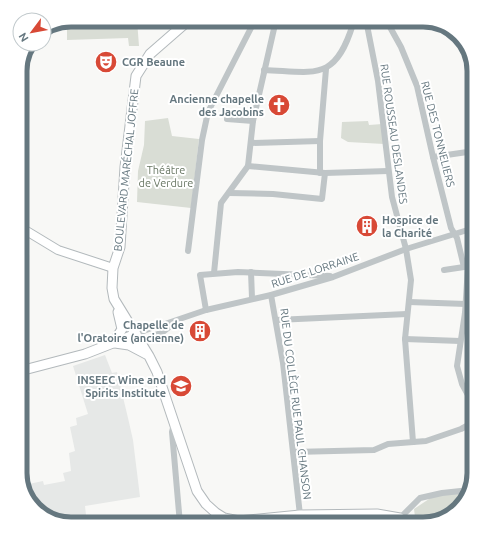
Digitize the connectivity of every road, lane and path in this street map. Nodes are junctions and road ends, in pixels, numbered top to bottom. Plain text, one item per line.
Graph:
1 (181, 27) edge
2 (251, 27) edge
3 (274, 27) edge
4 (352, 27) edge
5 (367, 27) edge
6 (390, 27) edge
7 (326, 69) junction
8 (264, 70) junction
9 (227, 119) dead end
10 (253, 122) junction
11 (320, 141) junction
12 (251, 143) junction
13 (467, 152) edge
14 (432, 157) junction
15 (248, 166) junction
16 (388, 170) junction
17 (322, 173) junction
18 (229, 193) junction
19 (467, 230) edge
20 (27, 231) edge
21 (455, 234) junction
22 (406, 249) junction
23 (188, 251) dead end
24 (466, 267) junction
25 (112, 268) junction
26 (444, 270) dead end
27 (251, 272) junction
28 (214, 273) junction
29 (333, 277) junction
30 (271, 295) junction
31 (252, 298) junction
32 (114, 299) junction
33 (409, 302) junction
34 (466, 304) junction
35 (206, 310) junction
36 (465, 313) joint
37 (407, 314) junction
38 (179, 319) junction
39 (276, 320) junction
40 (138, 338) junction
41 (405, 339) junction
42 (460, 341) junction
43 (114, 343) junction
44 (129, 344) junction
45 (149, 356) junction
46 (27, 369) edge
47 (467, 393) edge
48 (175, 424) junction
49 (467, 426) edge
50 (413, 442) junction
51 (294, 452) junction
52 (463, 491) edge
53 (216, 513) junction
54 (300, 515) junction
55 (179, 517) edge
56 (214, 517) edge
57 (222, 517) edge
58 (280, 517) edge
59 (394, 517) edge
60 (401, 517) edge

1 - 25 main road, BOULEVARD MARÉCHAL JOFFRE
2 - 23 street
3 - 8 street
4 - 7 street
5 - 16 street, RUE ROUSSEAU DESLANDES
6 - 14 street, RUE DES TONNELIERS
7 - 8 street
7 - 11 street
8 - 10 street
9 - 10 street
10 - 12 street
11 - 12 street
11 - 17 street
12 - 15 street
13 - 14 street
14 - 21 street, RUE DES TONNELIERS
15 - 17 street
15 - 18 street
16 - 17 street
16 - 22 street, RUE ROUSSEAU DESLANDES
17 - 18 street
18 - 28 street
19 - 21 street, RUE DE LORRAINE
20 - 25 street
21 - 22 street, RUE DE LORRAINE
21 - 24 street, RUE DES TONNELIERS
22 - 29 street, RUE DE LORRAINE
22 - 33 street, RUE ROUSSEAU DESLANDES
24 - 26 street
24 - 34 street, RUE DES TONNELIERS
25 - 32 main road, BOULEVARD MARÉCHAL JOFFRE
27 - 28 street
27 - 29 street
27 - 31 street
28 - 35 street
29 - 30 street, RUE DE LORRAINE
30 - 31 street, RUE DE LORRAINE
30 - 39 street, RUE DU COLLÈGE RUE PAUL CHANSON
31 - 35 street, RUE DE LORRAINE
32 - 40 main road, BOULEVARD MARÉCHAL JOFFRE
32 - 43 main road
33 - 34 street
33 - 37 street, RUE ROUSSEAU DESLANDES
34 - 36 street, RUE DES TONNELIERS
35 - 38 street, RUE DE LORRAINE
36 - 42 street, RUE DES TONNELIERS
37 - 39 street
37 - 41 street, RUE ROUSSEAU DESLANDES
38 - 40 street, RUE DE LORRAINE
38 - 40 street, RUE DE LORRAINE
39 - 51 street, RUE DU COLLÈGE RUE PAUL CHANSON
40 - 43 main road
40 - 44 main road
40 - 45 main road, BOULEVARD MARÉCHAL JOFFRE
41 - 42 street
41 - 50 street, RUE ROUSSEAU DESLANDES
42 - 47 street, RUE DES TONNELIERS
43 - 44 main road
43 - 46 main road
44 - 45 main road
45 - 48 main road, BOULEVARD MARÉCHAL JOFFRE
48 - 53 main road, BOULEVARD MARÉCHAL JOFFRE
48 - 55 street
49 - 50 street
50 - 51 street
51 - 54 street, RUE DU COLLÈGE RUE PAUL CHANSON
52 - 60 street
53 - 56 street
53 - 57 main road
54 - 58 main road
54 - 59 main road

